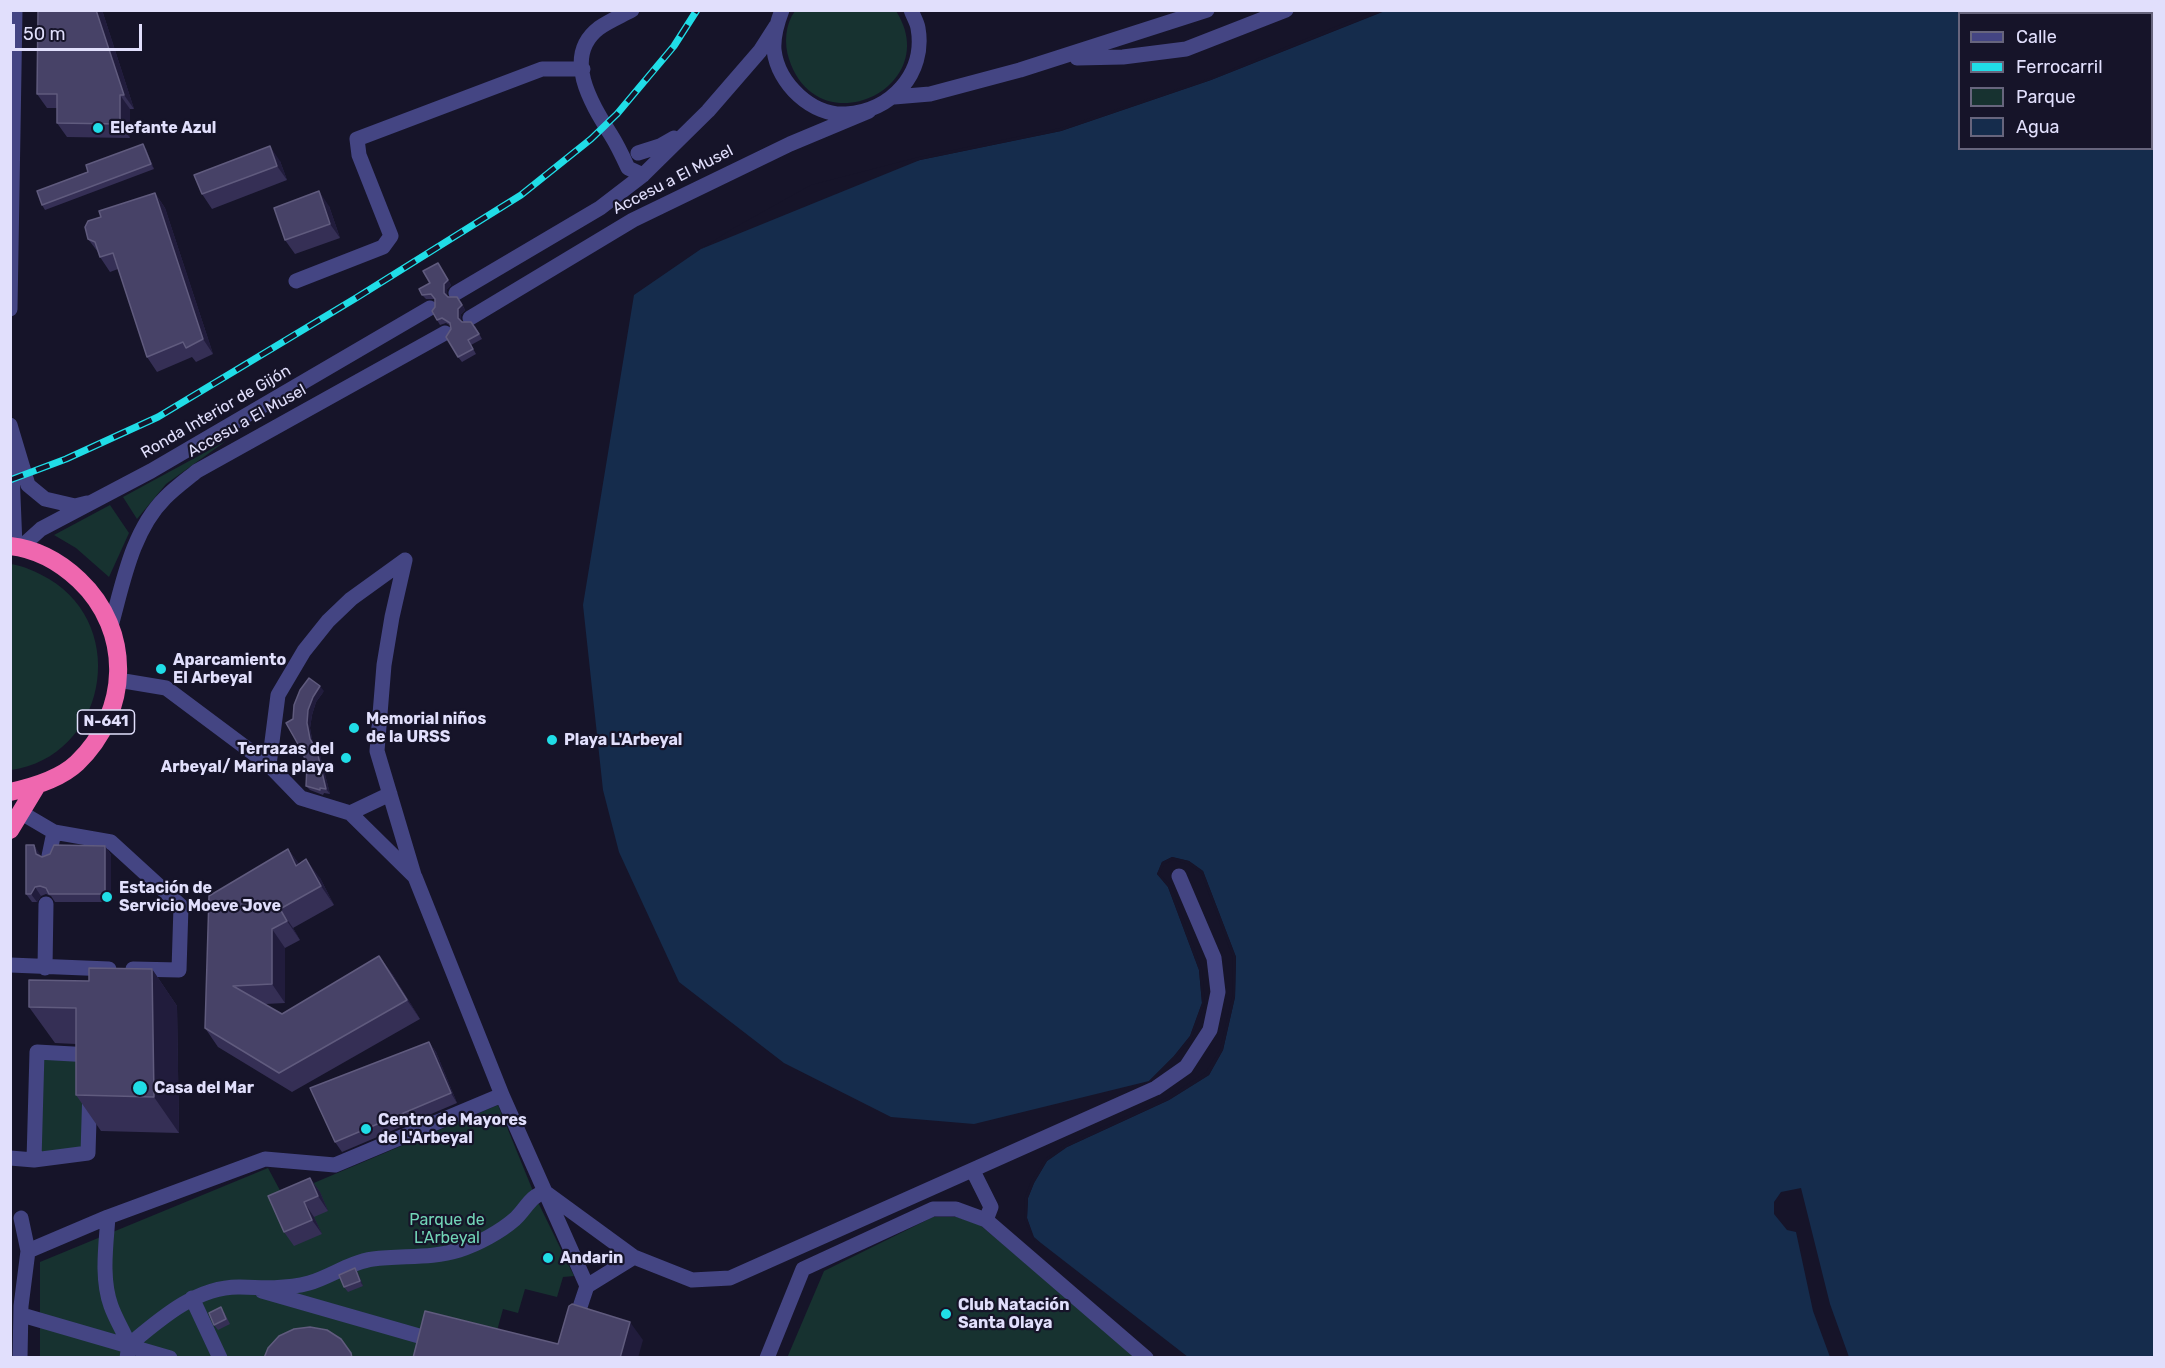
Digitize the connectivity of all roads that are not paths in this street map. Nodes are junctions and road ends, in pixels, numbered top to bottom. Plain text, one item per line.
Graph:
1 (15, 10) edge
2 (632, 10) edge
3 (782, 10) edge
4 (911, 10) edge
5 (1206, 10) edge
6 (1286, 10) edge
7 (776, 26) junction
8 (1059, 58) junction
9 (583, 69) junction
10 (12, 91) edge
11 (894, 97) junction
12 (869, 111) junction
13 (687, 131) junction
14 (613, 137) junction
15 (638, 153) junction
16 (643, 174) junction
17 (296, 281) dead end
18 (456, 293) dead end
19 (430, 308) dead end
20 (10, 309) edge
21 (470, 318) dead end
22 (445, 333) edge
23 (10, 425) edge
24 (10, 446) edge
25 (101, 499) junction
26 (15, 546) edge
27 (111, 626) junction
28 (118, 680) junction
29 (269, 765) junction
30 (36, 787) junction
31 (10, 792) edge
32 (390, 794) junction
33 (20, 812) junction
34 (350, 813) junction
35 (10, 830) edge
36 (54, 832) junction
37 (49, 856) edge
38 (1179, 876) dead end
39 (415, 877) junction
40 (46, 904) dead end
41 (10, 966) edge
42 (45, 968) junction
43 (502, 1095) junction
44 (10, 1158) edge
45 (34, 1160) junction
46 (973, 1171) junction
47 (545, 1192) junction
48 (108, 1217) junction
49 (21, 1218) dead end
50 (986, 1220) junction
51 (795, 1249) junction
52 (28, 1251) junction
53 (634, 1257) junction
54 (803, 1269) junction
55 (587, 1286) junction
56 (256, 1289) junction
57 (192, 1298) junction
58 (21, 1315) junction
59 (577, 1316) edge
60 (426, 1338) edge
61 (128, 1351) edge
62 (20, 1358) edge
63 (170, 1358) edge
64 (219, 1358) edge
65 (767, 1358) edge
66 (1146, 1358) edge

1 - 10 street
2 - 9 street
3 - 7 street, Accesu a El Musel
4 - 11 street, Accesu a El Musel
5 - 8 street
6 - 8 street
7 - 12 street, Accesu a El Musel
7 - 13 street, Accesu a El Musel
8 - 11 street
9 - 14 street
9 - 17 street
10 - 20 street
11 - 12 street, Accesu a El Musel
12 - 21 street, Accesu a El Musel
13 - 15 street
13 - 16 street, Accesu a El Musel
14 - 15 street
14 - 16 street
15 - 16 street
16 - 18 street, Accesu a El Musel
19 - 25 street, Ronda Interior de Gijón
22 - 27 street, Accesu a El Musel
23 - 25 street
24 - 26 street
25 - 26 street, Ronda Interior de Gijón
26 - 27 highway, Accesu a El Musel / N-641
27 - 28 highway, Accesu a El Musel / N-641
28 - 29 street
28 - 30 highway, Accesu a El Musel / N-641
29 - 32 street
29 - 34 street
30 - 31 highway, N-641
30 - 33 highway, N-641
32 - 34 street
32 - 39 street
33 - 35 highway, N-641
33 - 36 street
34 - 39 street
36 - 37 street
36 - 42 street
38 - 46 street
39 - 43 street
40 - 42 street
41 - 42 street
43 - 47 street
43 - 48 street
44 - 45 street
45 - 45 street
46 - 50 street
46 - 51 street
47 - 53 street
47 - 55 street
47 - 56 street
48 - 52 street
48 - 61 street
49 - 52 street
50 - 54 street
50 - 66 street
51 - 53 street
51 - 54 street
52 - 58 street
53 - 55 street
54 - 65 street
55 - 59 street
56 - 57 street
56 - 60 street
57 - 61 street
57 - 64 street
58 - 61 street
58 - 62 street
61 - 63 street

